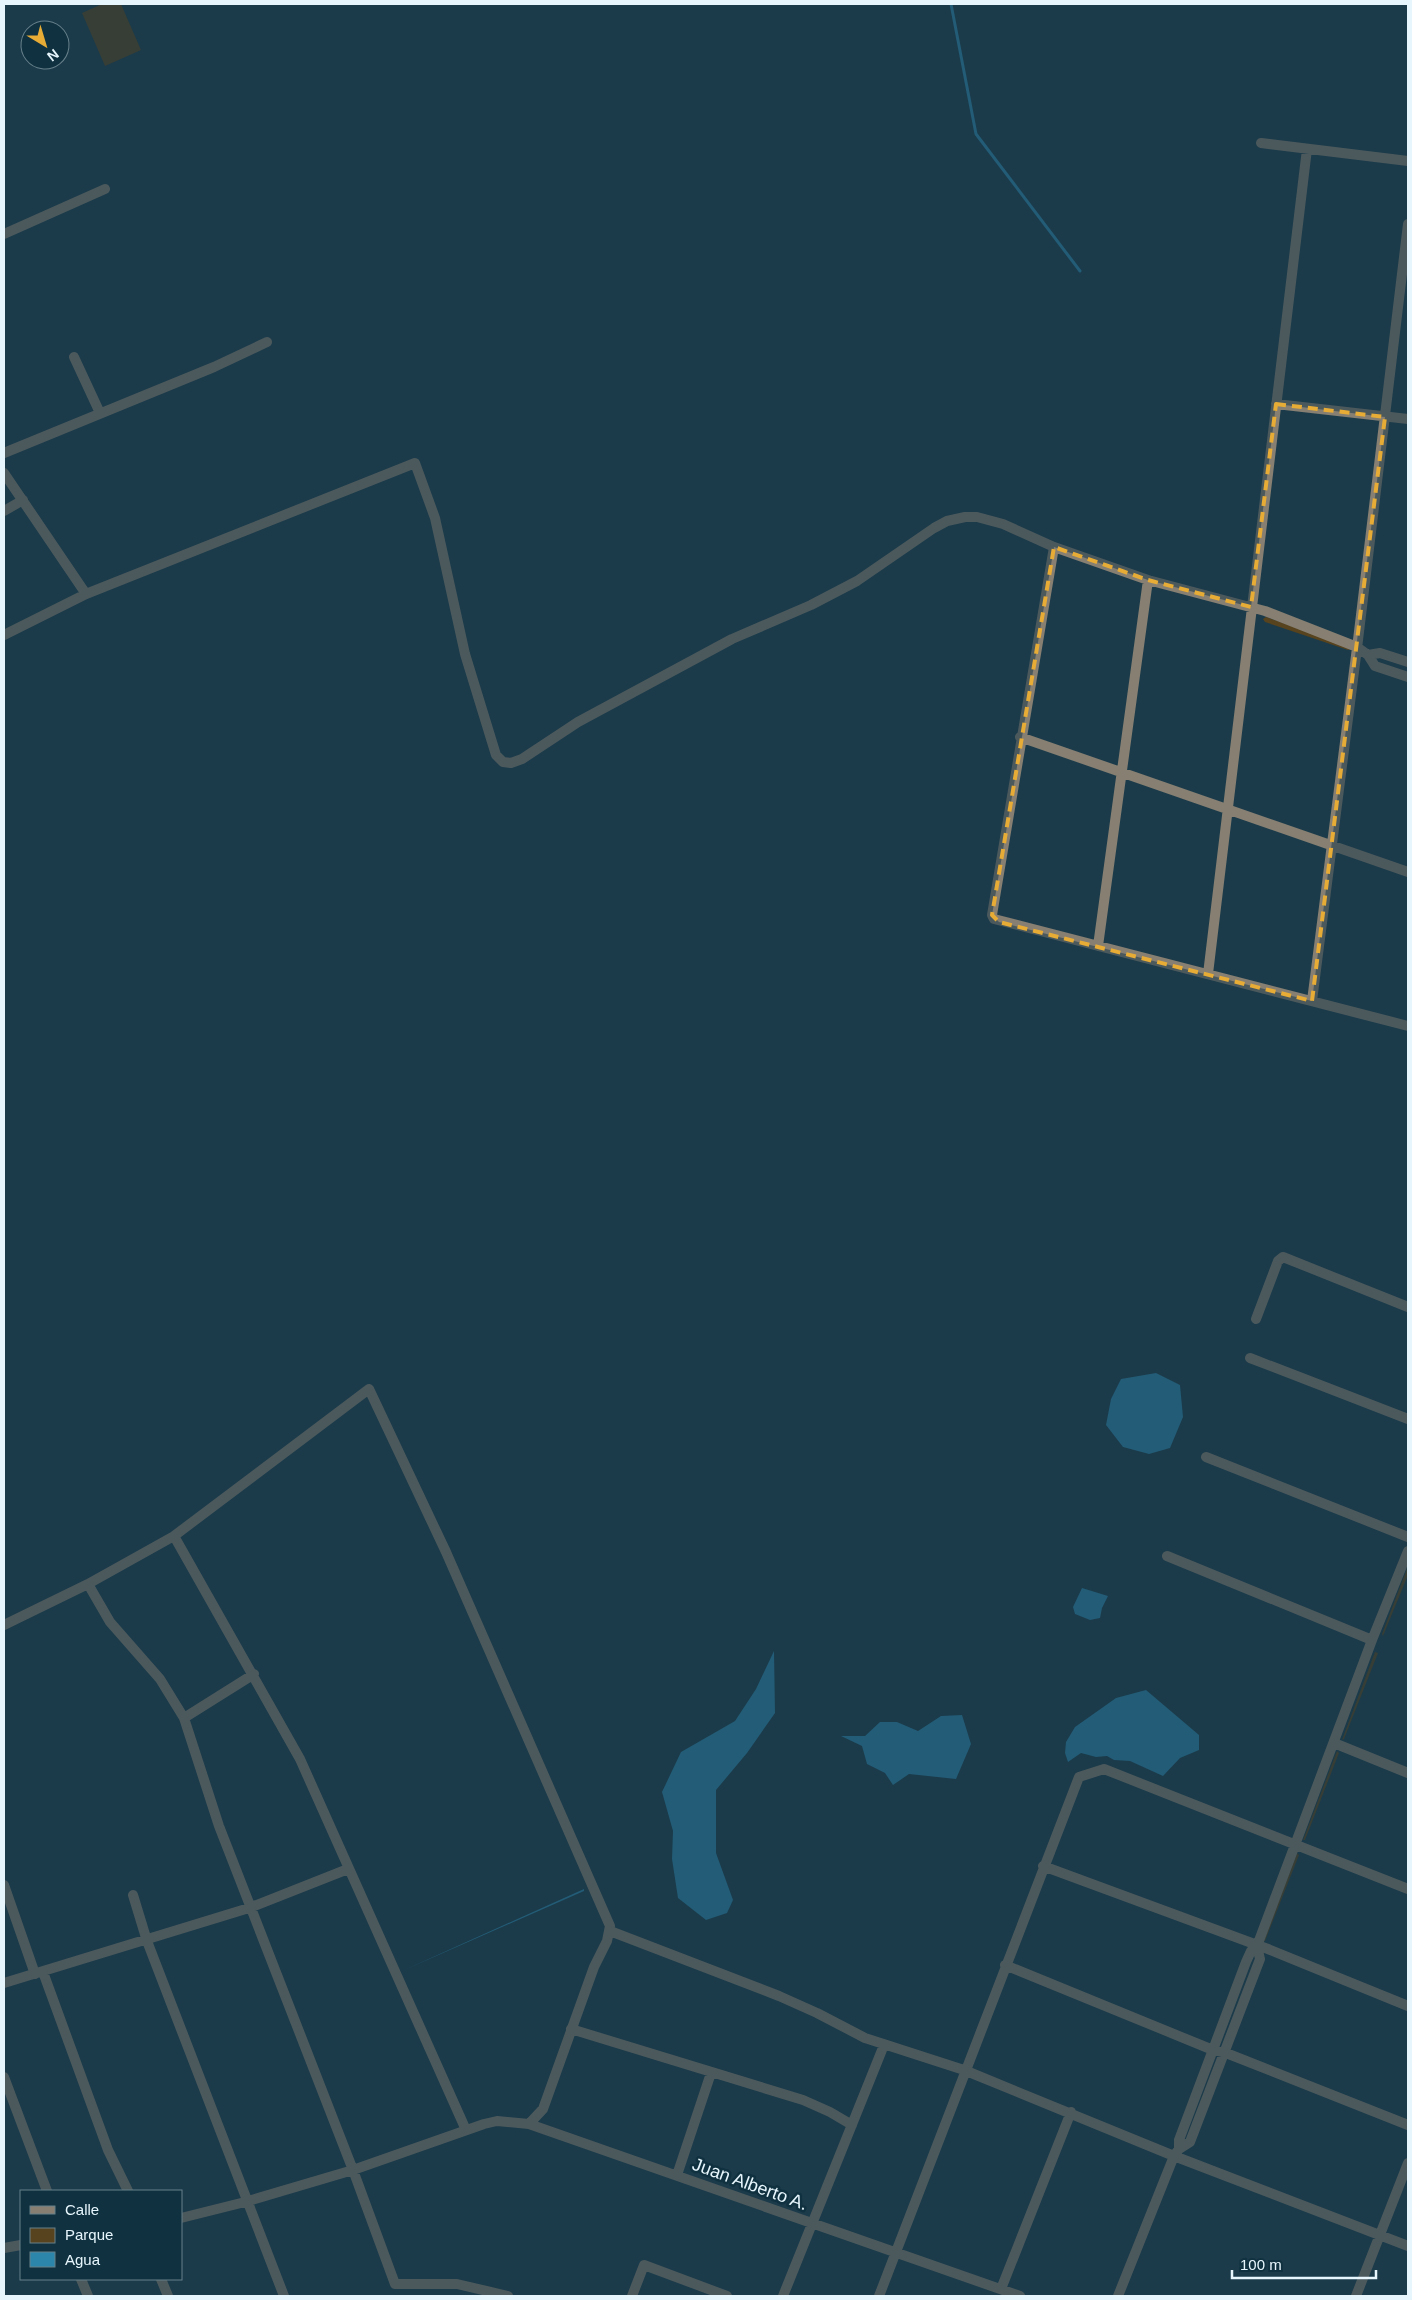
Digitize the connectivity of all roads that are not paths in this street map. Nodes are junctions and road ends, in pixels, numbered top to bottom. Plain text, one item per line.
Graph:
1 (1261, 143) dead end
2 (1307, 149) junction
3 (1408, 161) edge
4 (105, 190) dead end
5 (1408, 224) edge
6 (4, 234) edge
7 (267, 342) dead end
8 (74, 357) dead end
9 (1276, 404) junction
10 (100, 413) junction
11 (1385, 417) junction
12 (1408, 420) edge
13 (4, 453) edge
14 (4, 473) edge
15 (24, 500) junction
16 (4, 511) edge
17 (1054, 547) junction
18 (1148, 580) junction
19 (86, 594) junction
20 (1251, 606) junction
21 (4, 635) edge
22 (1356, 647) junction
23 (1368, 655) junction
24 (1408, 662) edge
25 (1408, 677) edge
26 (1020, 737) junction
27 (1122, 773) junction
28 (1228, 810) junction
29 (1332, 846) junction
30 (1408, 872) edge
31 (1098, 946) junction
32 (1208, 974) junction
33 (1312, 1001) junction
34 (1408, 1026) edge
35 (1408, 1307) edge
36 (1256, 1319) dead end
37 (1250, 1358) dead end
38 (1408, 1418) edge
39 (1206, 1457) dead end
40 (174, 1536) junction
41 (1408, 1537) edge
42 (1408, 1552) edge
43 (1166, 1556) dead end
44 (88, 1584) junction
45 (4, 1625) edge
46 (1372, 1640) junction
47 (254, 1674) junction
48 (184, 1718) junction
49 (1334, 1743) junction
50 (1408, 1773) edge
51 (1294, 1844) junction
52 (1043, 1866) junction
53 (348, 1869) junction
54 (4, 1885) edge
55 (1408, 1889) edge
56 (133, 1895) dead end
57 (249, 1908) junction
58 (610, 1930) junction
59 (148, 1941) junction
60 (1257, 1946) junction
61 (1005, 1965) junction
62 (39, 1973) junction
63 (4, 1984) edge
64 (1408, 2006) edge
65 (571, 2029) junction
66 (884, 2045) junction
67 (1213, 2050) junction
68 (1226, 2053) junction
69 (964, 2070) junction
70 (711, 2073) junction
71 (4, 2077) edge
72 (1071, 2112) junction
73 (529, 2124) junction
74 (1408, 2125) edge
75 (852, 2126) junction
76 (466, 2130) junction
77 (1177, 2152) junction
78 (1408, 2163) edge
79 (353, 2170) junction
80 (677, 2175) junction
81 (47, 2190) edge
82 (128, 2190) edge
83 (248, 2201) junction
84 (182, 2218) edge
85 (813, 2223) junction
86 (1381, 2235) junction
87 (20, 2245) edge
88 (1408, 2246) edge
89 (4, 2248) edge
90 (896, 2251) junction
91 (81, 2280) edge
92 (161, 2280) edge
93 (1001, 2289) junction
94 (88, 2296) edge
95 (168, 2296) edge
96 (284, 2296) edge
97 (508, 2296) edge
98 (632, 2296) edge
99 (727, 2296) edge
100 (783, 2296) edge
101 (879, 2296) edge
102 (1020, 2296) edge
103 (1118, 2296) edge
104 (1356, 2296) edge

1 - 2 street
2 - 3 street
2 - 9 street
4 - 6 street
5 - 11 street
7 - 10 street
8 - 10 street
9 - 11 street
9 - 20 street
10 - 13 street
11 - 12 street
11 - 22 street
14 - 15 street
15 - 16 street
15 - 19 street
17 - 18 street
17 - 19 street
17 - 26 street
18 - 20 street
18 - 27 street
19 - 21 street
20 - 22 street
20 - 28 street
22 - 23 street
22 - 29 street
23 - 24 street
23 - 25 street
26 - 27 street
26 - 31 street
27 - 28 street
27 - 31 street
28 - 29 street
28 - 32 street
29 - 30 street
29 - 33 street
31 - 32 street
32 - 33 street
33 - 34 street
35 - 36 street
37 - 38 street
39 - 41 street
40 - 44 street
40 - 47 street
40 - 58 street
42 - 46 street
43 - 46 street
44 - 45 street
44 - 48 street
46 - 49 street
47 - 48 street
47 - 53 street
48 - 57 street
49 - 50 street
49 - 51 street
51 - 52 street
51 - 55 street
51 - 60 street
52 - 60 street
52 - 61 street
53 - 57 street
53 - 76 street
54 - 62 street
56 - 59 street
57 - 59 street
57 - 79 street
58 - 65 street
58 - 66 street
59 - 62 street
59 - 83 street
60 - 64 street
60 - 67 street
60 - 68 street
61 - 67 street
61 - 69 street
62 - 63 street
62 - 82 street
65 - 70 street
65 - 73 street
66 - 69 street
66 - 75 street
67 - 68 street
67 - 77 street
68 - 74 street
68 - 77 street
69 - 72 street
69 - 90 street
70 - 75 street
70 - 80 street
71 - 81 street
72 - 77 street
72 - 93 street
73 - 76 street, Juan Alberto A.
73 - 80 street, Juan Alberto A.
75 - 85 street
76 - 79 street, Juan Alberto A.
77 - 86 street
77 - 103 street
78 - 86 street
79 - 83 street, Juan Alberto A.
79 - 97 street
80 - 85 street, Juan Alberto A.
83 - 84 street, Juan Alberto A.
83 - 96 street
85 - 90 street, Juan Alberto A.
85 - 100 street
86 - 88 street
86 - 104 street
87 - 89 street
90 - 93 street, Juan Alberto A.
90 - 101 street
91 - 94 street
92 - 95 street
93 - 102 street, Juan Alberto A.
98 - 99 street

